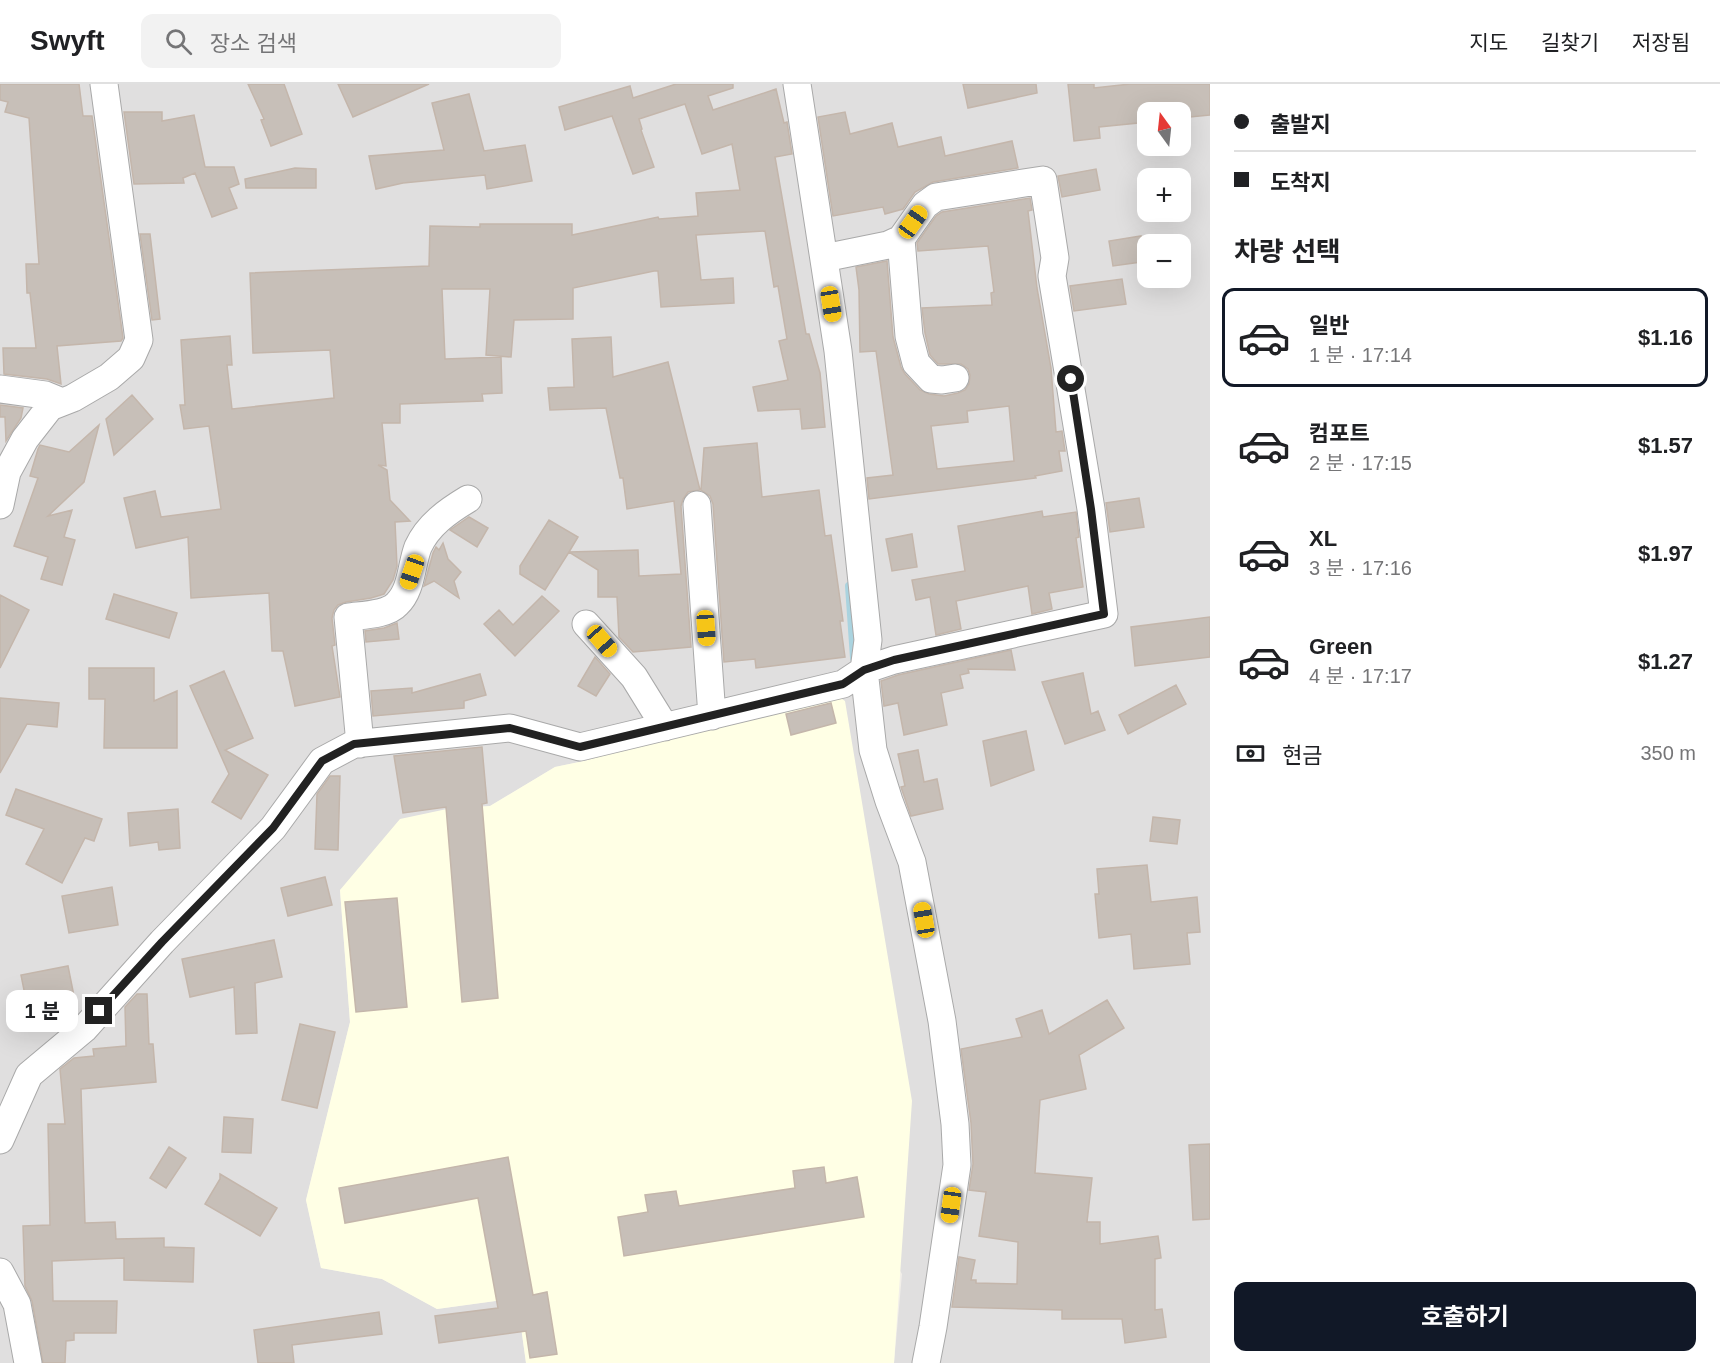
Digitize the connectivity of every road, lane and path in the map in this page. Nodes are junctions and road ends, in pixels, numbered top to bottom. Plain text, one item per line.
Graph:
1 (104, 84) edge
2 (797, 84) edge
3 (901, 239) junction
4 (824, 258) junction
5 (955, 378) dead end
6 (0, 389) edge
7 (62, 402) junction
8 (468, 499) dead end
9 (0, 505) edge
10 (697, 505) dead end
11 (586, 624) dead end
12 (857, 675) junction
13 (712, 716) junction
14 (665, 727) junction
15 (360, 744) junction
16 (0, 1140) edge
17 (0, 1272) edge
18 (28, 1363) edge
19 (926, 1363) edge

1 - 7 street
2 - 4 street
3 - 4 street
3 - 5 street
3 - 12 street
4 - 12 street
6 - 7 street
7 - 9 street
8 - 15 street
10 - 13 street
11 - 14 street
12 - 13 street
12 - 19 street
13 - 14 street
14 - 15 street
15 - 16 street
17 - 18 street

